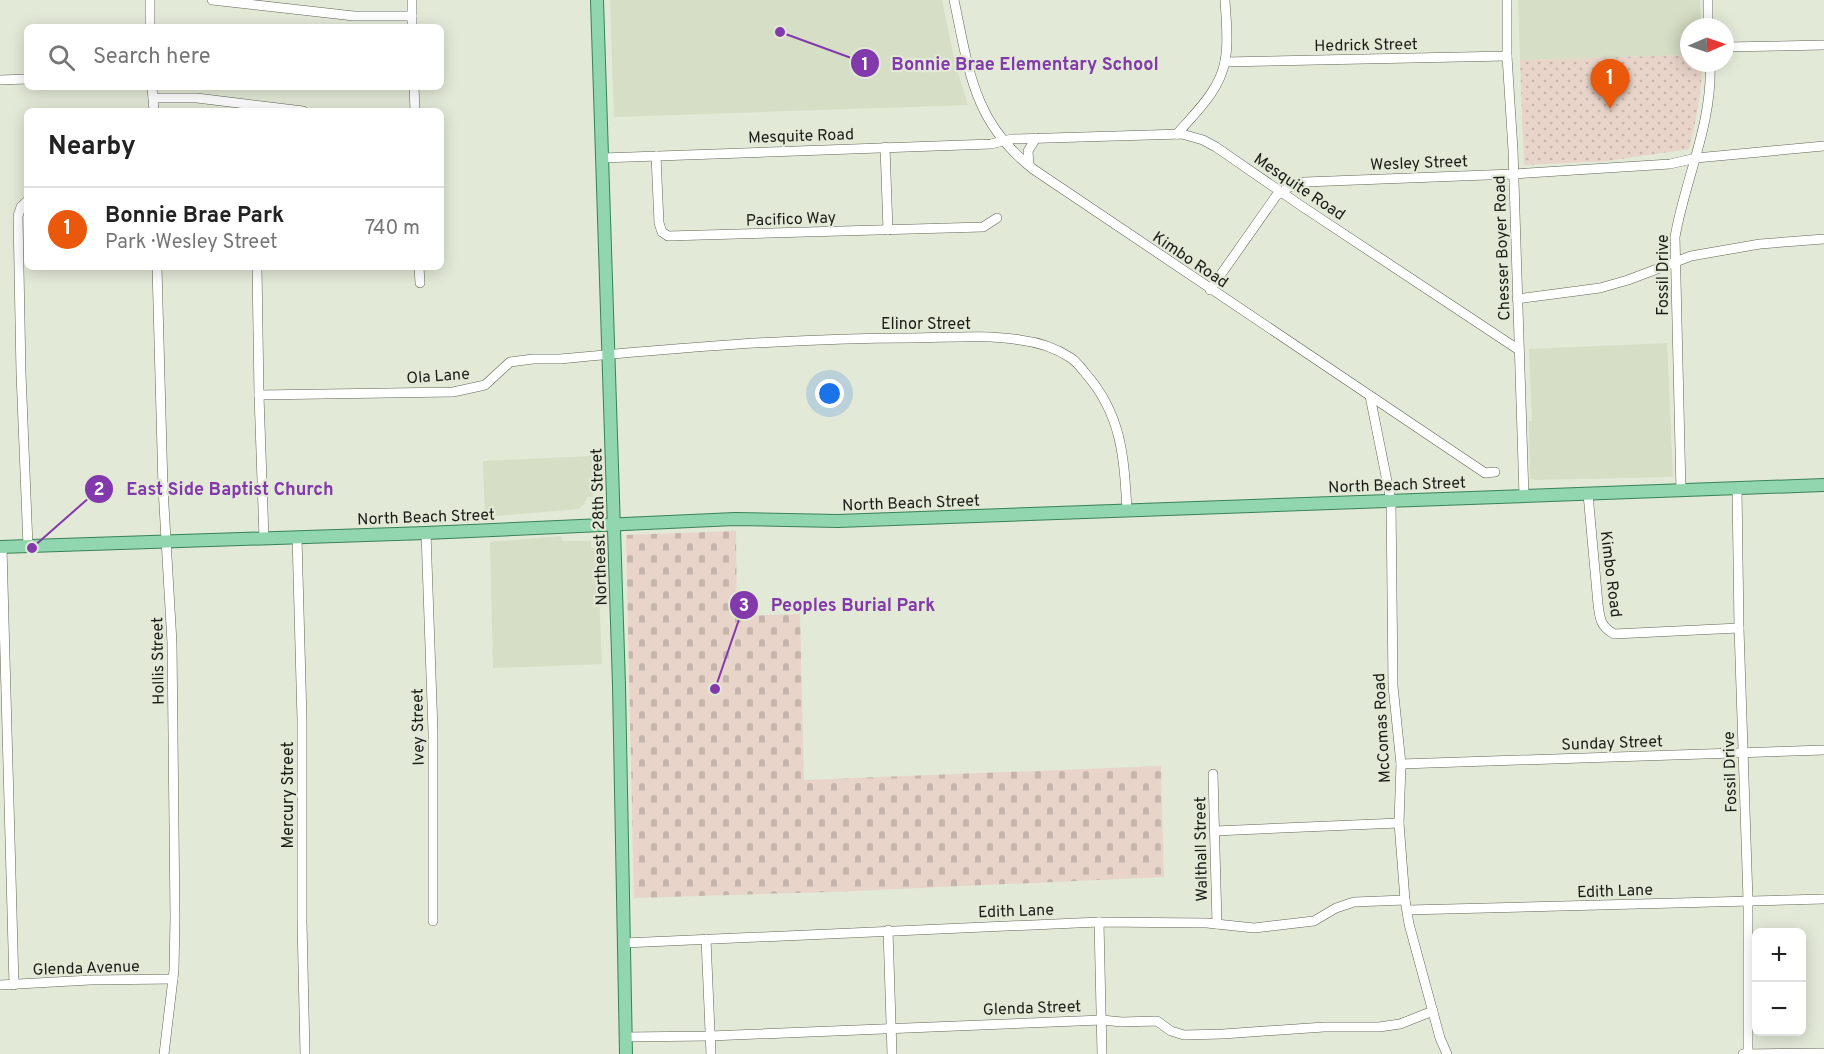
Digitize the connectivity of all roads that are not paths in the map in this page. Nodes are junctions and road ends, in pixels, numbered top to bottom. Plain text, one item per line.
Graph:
1 (149, 0) edge
2 (160, 0) edge
3 (213, 0) edge
4 (412, 0) edge
5 (597, 0) edge
6 (954, 0) edge
7 (1225, 0) edge
8 (1507, 0) edge
9 (1708, 0) edge
10 (412, 16) junction
11 (1708, 18) edge
12 (150, 24) edge
13 (412, 24) edge
14 (1824, 45) edge
15 (1734, 47) edge
16 (1507, 56) junction
17 (1225, 62) junction
18 (1711, 72) edge
19 (24, 79) edge
20 (0, 80) edge
21 (152, 90) edge
22 (414, 90) edge
23 (153, 98) junction
24 (154, 108) edge
25 (279, 108) edge
26 (415, 108) edge
27 (1177, 134) junction
28 (1036, 138) junction
29 (1003, 141) junction
30 (1824, 146) edge
31 (885, 147) junction
32 (656, 156) junction
33 (602, 158) junction
34 (1696, 158) junction
35 (1029, 165) junction
36 (1513, 174) junction
37 (1281, 192) junction
38 (24, 204) edge
39 (997, 218) dead end
40 (888, 230) junction
41 (1824, 239) edge
42 (1675, 261) junction
43 (157, 270) edge
44 (257, 270) edge
45 (419, 270) edge
46 (420, 282) dead end
47 (1210, 290) junction
48 (1517, 299) junction
49 (1519, 350) junction
50 (609, 354) junction
51 (259, 395) junction
52 (1370, 396) junction
53 (1495, 472) dead end
54 (1824, 485) edge
55 (1737, 488) junction
56 (1681, 490) junction
57 (1588, 494) junction
58 (1524, 496) junction
59 (1391, 501) junction
60 (1127, 510) junction
61 (614, 524) junction
62 (426, 533) junction
63 (297, 537) junction
64 (264, 538) junction
65 (168, 542) junction
66 (28, 546) junction
67 (1, 547) edge
68 (1739, 628) junction
69 (1824, 750) edge
70 (1743, 753) junction
71 (1401, 764) junction
72 (1213, 774) dead end
73 (1400, 823) junction
74 (1215, 831) junction
75 (1824, 899) edge
76 (1405, 900) junction
77 (1748, 900) junction
78 (1408, 910) junction
79 (434, 921) dead end
80 (1099, 922) junction
81 (1217, 924) junction
82 (888, 930) junction
83 (706, 939) junction
84 (624, 943) junction
85 (173, 979) junction
86 (0, 985) edge
87 (14, 985) junction
88 (1433, 1011) junction
89 (1102, 1020) junction
90 (891, 1028) junction
91 (710, 1036) junction
92 (625, 1037) junction
93 (1824, 1053) edge
94 (164, 1054) edge
95 (305, 1054) edge
96 (626, 1054) edge
97 (711, 1054) edge
98 (892, 1054) edge
99 (1102, 1054) edge
100 (1447, 1054) edge
101 (1743, 1054) edge
102 (1748, 1054) edge

1 - 2 street
1 - 12 street
3 - 10 street
4 - 10 street
5 - 33 main road, Northeast 28th Street
6 - 29 street, Kimbo Road
7 - 17 street
8 - 16 street, Chesser Boyer Road
9 - 11 street
10 - 13 street
14 - 15 street
16 - 17 street, Hedrick Street
16 - 36 street, Chesser Boyer Road
17 - 27 street
18 - 34 street, Fossil Drive
19 - 20 street
21 - 23 street
22 - 26 street
23 - 24 street
23 - 25 street
27 - 28 street, Mesquite Road
27 - 37 street, Mesquite Road
28 - 29 street, Mesquite Road
28 - 35 street
29 - 31 street, Mesquite Road
29 - 35 street, Kimbo Road
30 - 34 street, Wesley Street
31 - 32 street, Mesquite Road
31 - 40 street
32 - 33 street, Mesquite Road
32 - 40 street, Pacifico Way
33 - 50 main road, Northeast 28th Street
34 - 36 street, Wesley Street
34 - 42 street, Fossil Drive
35 - 47 street, Kimbo Road
36 - 37 street, Wesley Street
36 - 48 street, Chesser Boyer Road
37 - 47 street
37 - 49 street, Mesquite Road
38 - 66 street
39 - 40 street, Pacifico Way
41 - 42 street
42 - 48 street
42 - 56 street, Fossil Drive
43 - 65 street, Hollis Street
44 - 51 street
45 - 46 street
47 - 52 street, Kimbo Road
48 - 49 street, Chesser Boyer Road
49 - 58 street, Chesser Boyer Road
50 - 51 street, Ola Lane
50 - 60 street, Elinor Street
50 - 61 main road, Northeast 28th Street
51 - 64 street
52 - 53 street, Kimbo Road
52 - 59 street, McComas Road
54 - 55 main road, North Beach Street
55 - 56 main road, North Beach Street
55 - 68 street, Fossil Drive
56 - 57 main road, North Beach Street
57 - 58 main road, North Beach Street
57 - 68 street, Kimbo Road
58 - 59 main road, North Beach Street
59 - 60 main road, North Beach Street
59 - 71 street, McComas Road
60 - 61 main road, North Beach Street
61 - 62 main road, North Beach Street
61 - 84 main road, Northeast 28th Street
62 - 63 main road, North Beach Street
62 - 79 street, Ivey Street
63 - 64 main road, North Beach Street
63 - 95 street, Mercury Street
64 - 65 main road, North Beach Street
65 - 66 main road, North Beach Street
65 - 85 street, Hollis Street
66 - 67 main road, North Beach Street
67 - 87 street
68 - 70 street, Fossil Drive
69 - 70 street, Sunday Street
70 - 71 street, Sunday Street
70 - 77 street, Fossil Drive
71 - 73 street, McComas Road
72 - 74 street, Walthall Street
73 - 74 street
73 - 76 street, McComas Road
74 - 81 street, Walthall Street
75 - 77 street, Edith Lane
76 - 78 street, McComas Road
76 - 81 street, Edith Lane
77 - 78 street, Edith Lane
77 - 102 street, Fossil Drive
78 - 88 street, McComas Road
80 - 81 street, Edith Lane
80 - 82 street, Edith Lane
80 - 89 street
82 - 83 street, Edith Lane
82 - 90 street
83 - 84 street, Edith Lane
83 - 91 street
84 - 92 main road, Northeast 28th Street
85 - 87 street, Glenda Avenue
85 - 94 street, Hollis Street
86 - 87 street, Glenda Avenue
88 - 89 street, Glenda Street
88 - 100 street, McComas Road
89 - 90 street, Glenda Street
89 - 99 street
90 - 91 street, Glenda Street
90 - 98 street
91 - 92 street, Glenda Street
91 - 97 street
92 - 96 main road, Northeast 28th Street
93 - 102 street
101 - 102 street

